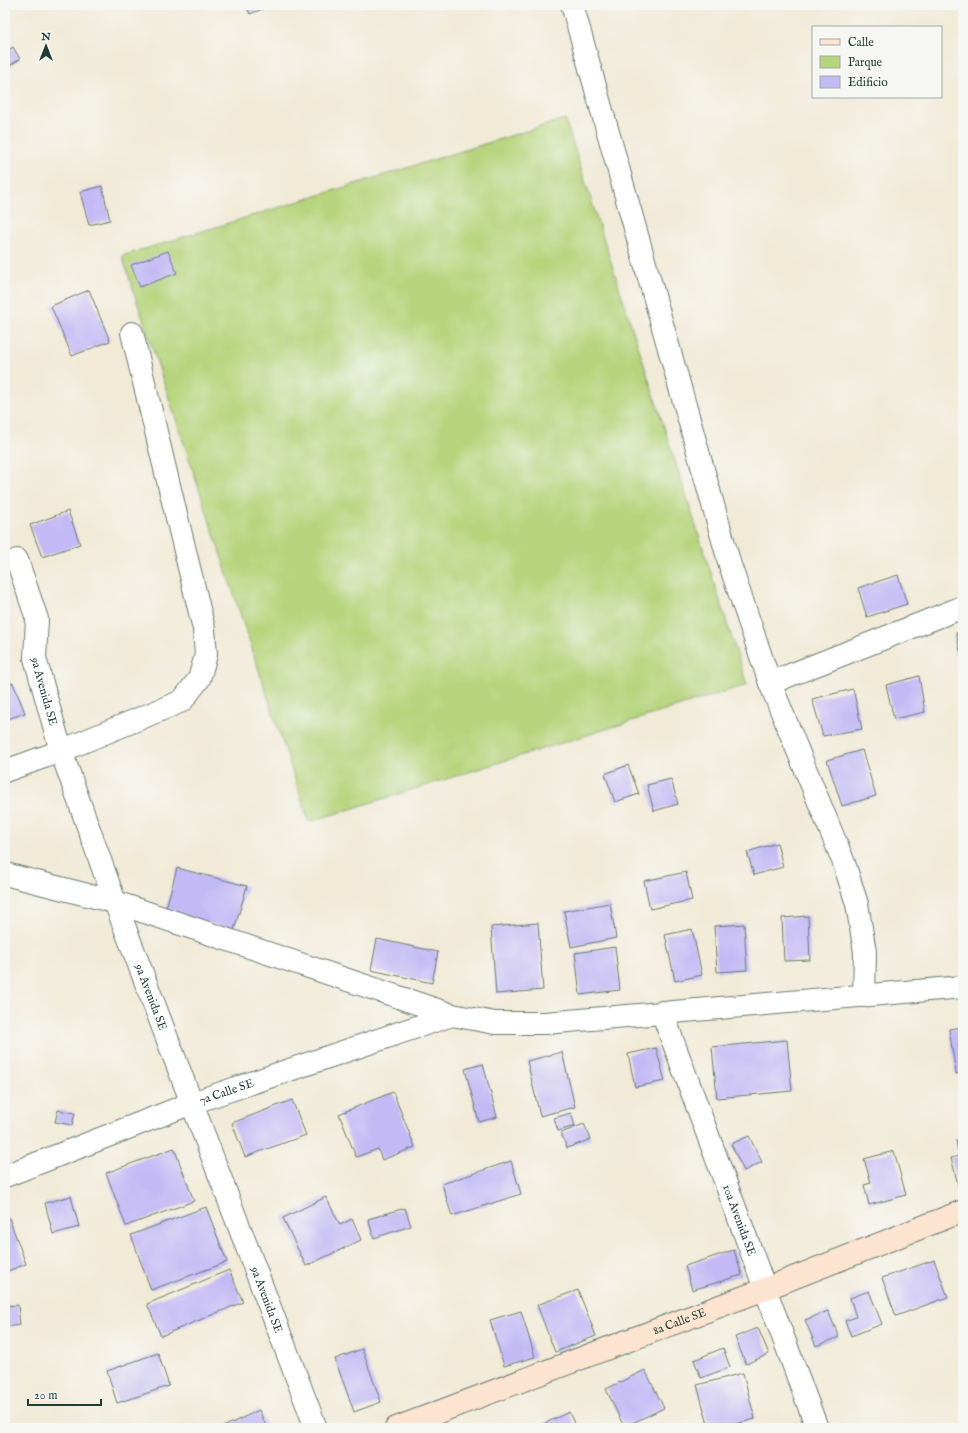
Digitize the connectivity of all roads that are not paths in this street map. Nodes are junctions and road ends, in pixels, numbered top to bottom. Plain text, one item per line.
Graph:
1 (573, 8) dead end
2 (132, 333) dead end
3 (16, 560) dead end
4 (963, 607) edge
5 (770, 683) junction
6 (61, 751) junction
7 (5, 771) edge
8 (5, 874) edge
9 (115, 902) junction
10 (963, 987) edge
11 (864, 996) junction
12 (662, 1012) junction
13 (452, 1015) junction
14 (192, 1103) junction
15 (5, 1176) edge
16 (963, 1211) edge
17 (765, 1289) junction
18 (316, 1428) edge
19 (396, 1428) edge
20 (817, 1428) edge

1 - 5 street
2 - 6 street
3 - 6 street, 9a Avenida SE
4 - 5 street
5 - 11 street
6 - 7 street
6 - 9 street, 9a Avenida SE
8 - 9 street
9 - 13 street
9 - 14 street, 9a Avenida SE
10 - 11 street
11 - 12 street
12 - 13 street
12 - 17 street, 10a Avenida SE
13 - 14 street, 7a Calle SE
14 - 15 street, 7a Calle SE
14 - 18 street, 9a Avenida SE
16 - 17 street, 8a Calle SE
17 - 19 street, 8a Calle SE
17 - 20 street, 10a Avenida SE

